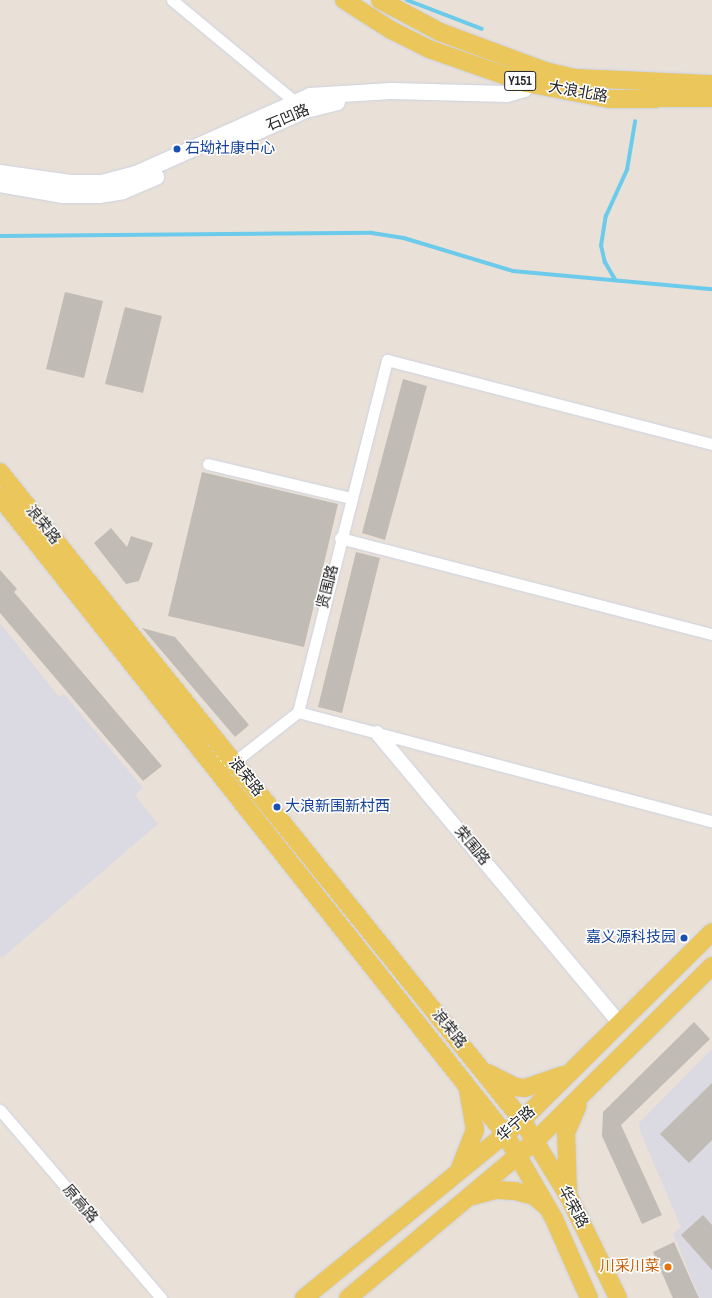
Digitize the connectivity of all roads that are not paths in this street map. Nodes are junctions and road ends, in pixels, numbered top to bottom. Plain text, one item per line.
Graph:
1 (172, 0) edge
2 (344, 0) edge
3 (380, 0) edge
4 (526, 82) junction
5 (712, 84) edge
6 (712, 98) edge
7 (300, 106) junction
8 (0, 173) edge
9 (0, 184) edge
10 (712, 444) edge
11 (208, 464) dead end
12 (1, 476) edge
13 (0, 497) edge
14 (351, 498) junction
15 (0, 509) edge
16 (17, 518) junction
17 (340, 538) junction
18 (712, 634) edge
19 (298, 712) junction
20 (377, 733) junction
21 (209, 761) junction
22 (234, 762) junction
23 (712, 821) edge
24 (712, 932) edge
25 (712, 966) edge
26 (619, 1022) junction
27 (476, 1062) junction
28 (570, 1071) junction
29 (464, 1082) junction
30 (588, 1089) junction
31 (0, 1110) edge
32 (522, 1120) junction
33 (505, 1134) junction
34 (535, 1141) junction
35 (519, 1156) junction
36 (455, 1175) junction
37 (468, 1197) junction
38 (570, 1199) junction
39 (548, 1209) junction
40 (160, 1298) edge
41 (304, 1298) edge
42 (348, 1298) edge
43 (589, 1298) edge
44 (618, 1298) edge

1 - 7 street
2 - 4 main road, 大浪北路 / Y151
3 - 5 main road, 大浪北路 / Y151
4 - 6 main road, 大浪北路 / Y151
4 - 7 main road, 石凹路
7 - 8 main road, 石凹路
7 - 9 main road, 石凹路
10 - 14 street, 贤围路
11 - 14 street
12 - 22 main road, 浪荣路
13 - 16 main road, 浪荣路
14 - 17 street, 贤围路
15 - 16 main road
16 - 21 main road, 浪荣路
17 - 18 street
17 - 19 street, 贤围路
19 - 20 street
19 - 22 street
20 - 23 street
20 - 26 street, 荣围路
21 - 22 street
21 - 29 main road, 浪荣路
22 - 27 main road, 浪荣路
24 - 26 main road, 华宁路
25 - 30 main road, 华宁路
26 - 28 main road, 华宁路
27 - 28 main road
27 - 32 main road, 浪荣路
28 - 32 main road, 华宁路
29 - 33 main road, 浪荣路
29 - 36 main road
30 - 34 main road, 华宁路
30 - 38 main road
31 - 40 street, 原高路
32 - 33 main road, 华宁路
32 - 34 main road, 华荣路
33 - 35 main road, 华荣路
33 - 36 main road, 华宁路
34 - 35 main road, 华宁路
34 - 38 main road, 华荣路
35 - 37 main road, 华宁路
35 - 39 main road, 华荣路
36 - 41 main road, 华宁路
37 - 39 main road
37 - 42 main road, 华宁路
38 - 44 main road, 华荣路
39 - 43 main road, 华荣路

